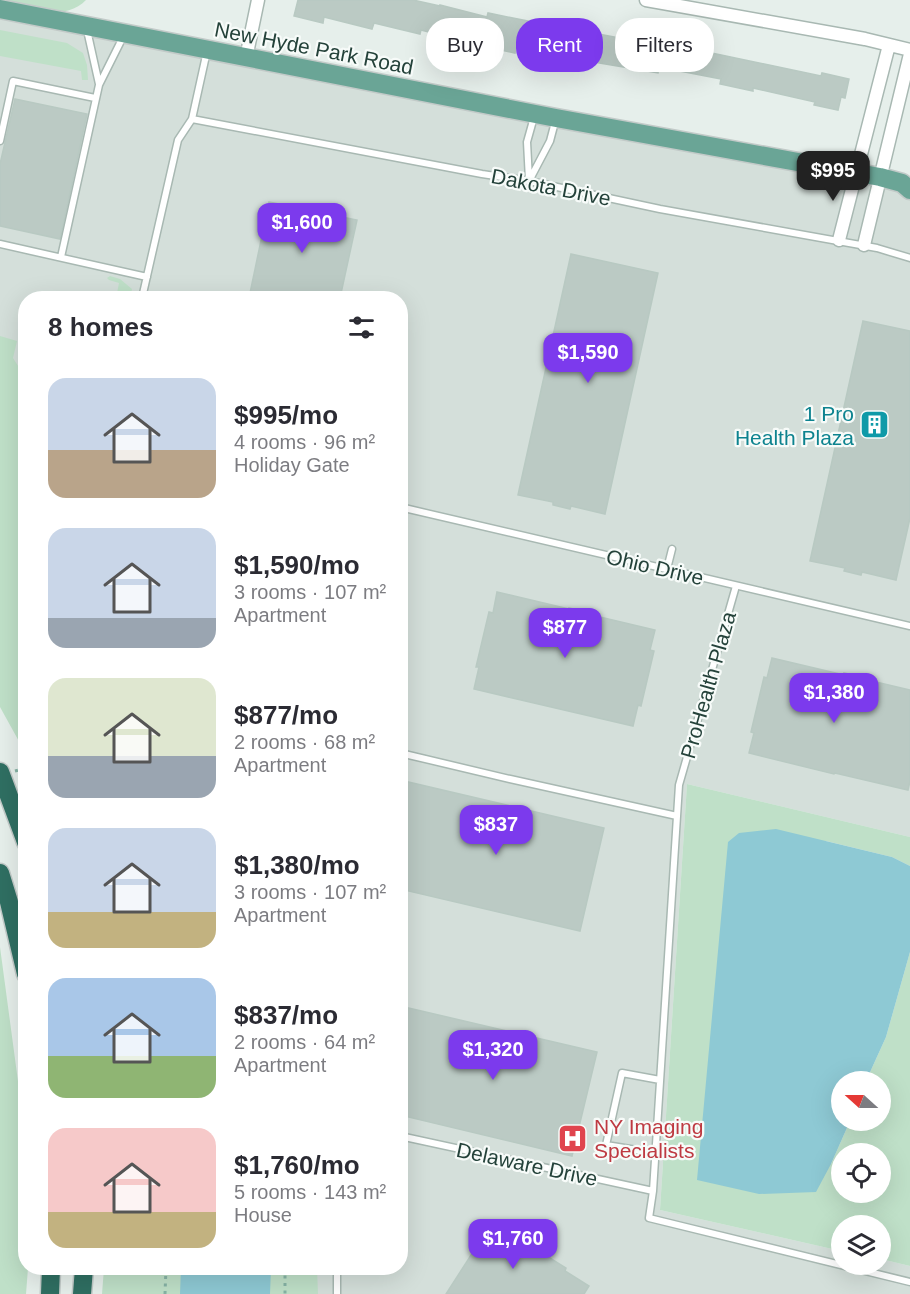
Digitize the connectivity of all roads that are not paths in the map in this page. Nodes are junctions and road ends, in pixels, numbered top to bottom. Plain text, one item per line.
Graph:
1 (258, 0) edge
2 (646, 0) edge
3 (0, 9) edge
4 (87, 26) junction
5 (125, 34) junction
6 (889, 45) junction
7 (207, 50) junction
8 (910, 52) edge
9 (246, 58) junction
10 (99, 85) junction
11 (95, 98) junction
12 (535, 113) junction
13 (556, 118) junction
14 (192, 119) junction
15 (0, 141) edge
16 (857, 172) junction
17 (880, 177) junction
18 (529, 181) junction
19 (908, 185) edge
20 (839, 240) junction
21 (0, 244) edge
22 (864, 245) junction
23 (61, 257) junction
24 (910, 258) edge
25 (147, 277) junction
26 (144, 291) edge
27 (408, 509) edge
28 (672, 549) dead end
29 (667, 569) junction
30 (736, 586) junction
31 (910, 626) edge
32 (408, 755) edge
33 (0, 772) edge
34 (677, 816) junction
35 (18, 820) edge
36 (0, 873) edge
37 (18, 940) edge
38 (660, 1080) junction
39 (408, 1138) edge
40 (655, 1153) junction
41 (653, 1191) junction
42 (51, 1275) edge
43 (83, 1275) edge
44 (337, 1275) edge
45 (910, 1282) edge
46 (50, 1294) edge
47 (82, 1294) edge
48 (337, 1294) edge

1 - 9 street
2 - 6 street
3 - 4 main road, New Hyde Park Road
4 - 5 main road, New Hyde Park Road
4 - 10 lane
5 - 7 main road, New Hyde Park Road
5 - 10 lane
6 - 8 street
6 - 16 street
7 - 9 main road, New Hyde Park Road
7 - 14 lane
8 - 17 street
9 - 12 main road, New Hyde Park Road
10 - 11 lane
11 - 15 lane
11 - 23 lane
12 - 13 main road, New Hyde Park Road
12 - 18 lane
13 - 16 main road, New Hyde Park Road
13 - 18 lane
14 - 18 lane, Dakota Drive
14 - 25 lane
16 - 17 main road, New Hyde Park Road
16 - 20 street
17 - 19 main road, New Hyde Park Road
17 - 22 street
18 - 20 lane, Dakota Drive
20 - 22 lane, Dakota Drive
21 - 23 lane
22 - 24 lane, Dakota Drive
23 - 25 lane
25 - 26 lane
27 - 29 lane, Ohio Drive
28 - 29 lane
29 - 30 lane, Ohio Drive
30 - 31 lane, Ohio Drive
30 - 34 lane, ProHealth Plaza
32 - 34 lane
33 - 35 highway
34 - 38 lane, ProHealth Plaza
36 - 37 highway
38 - 40 lane, ProHealth Plaza
38 - 40 lane
39 - 41 lane, Delaware Drive
40 - 41 lane, ProHealth Plaza
41 - 45 lane, ProHealth Plaza
42 - 46 highway
43 - 47 highway
44 - 48 lane

